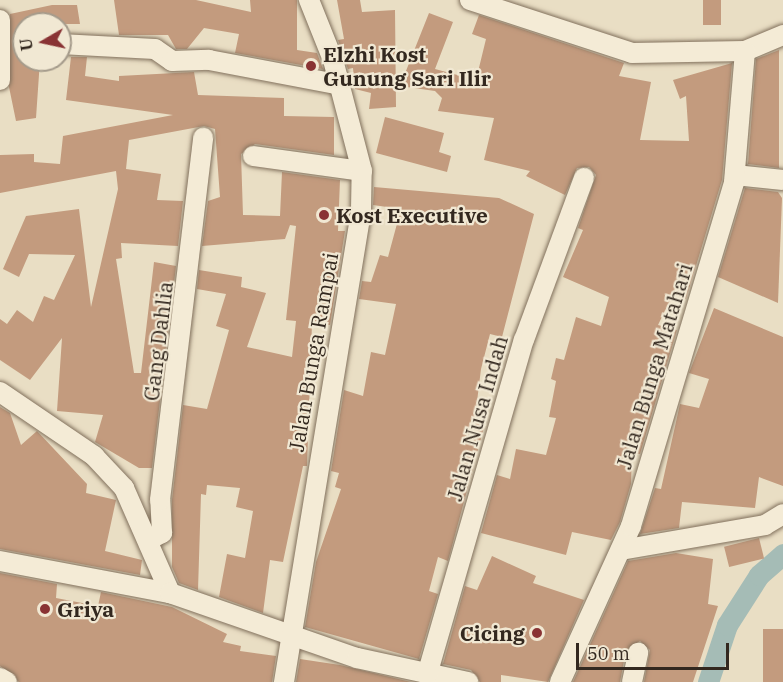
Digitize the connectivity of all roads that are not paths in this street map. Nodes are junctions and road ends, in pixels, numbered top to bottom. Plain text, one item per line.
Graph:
1 (309, 0) edge
2 (470, 0) edge
3 (0, 20) edge
4 (783, 35) edge
5 (72, 45) edge
6 (745, 51) junction
7 (0, 80) edge
8 (341, 85) junction
9 (203, 138) dead end
10 (253, 156) dead end
11 (362, 171) junction
12 (735, 175) junction
13 (584, 178) dead end
14 (783, 180) edge
15 (0, 392) edge
16 (783, 514) edge
17 (148, 540) junction
18 (621, 550) junction
19 (0, 561) edge
20 (170, 593) junction
21 (289, 632) junction
22 (638, 653) dead end
23 (427, 675) junction
24 (0, 678) edge
25 (7, 682) edge
26 (284, 682) edge
27 (468, 682) edge
28 (561, 682) edge
29 (632, 682) edge

1 - 8 street, Jalan Bunga Rampai
2 - 6 street
3 - 7 street
4 - 6 street
5 - 8 street
6 - 12 street, Jalan Bunga Matahari
8 - 11 street, Jalan Bunga Rampai
9 - 17 street, Gang Dahlia
10 - 11 street
11 - 21 street, Jalan Bunga Rampai
12 - 14 street
12 - 18 street, Jalan Bunga Matahari
13 - 23 street, Jalan Nusa Indah
15 - 17 street
16 - 18 street
17 - 20 street
18 - 28 street, Jalan Bunga Matahari
19 - 20 street
20 - 21 street
21 - 23 street
21 - 26 street, Jalan Bunga Rampai
22 - 29 street
23 - 27 street
24 - 25 street

